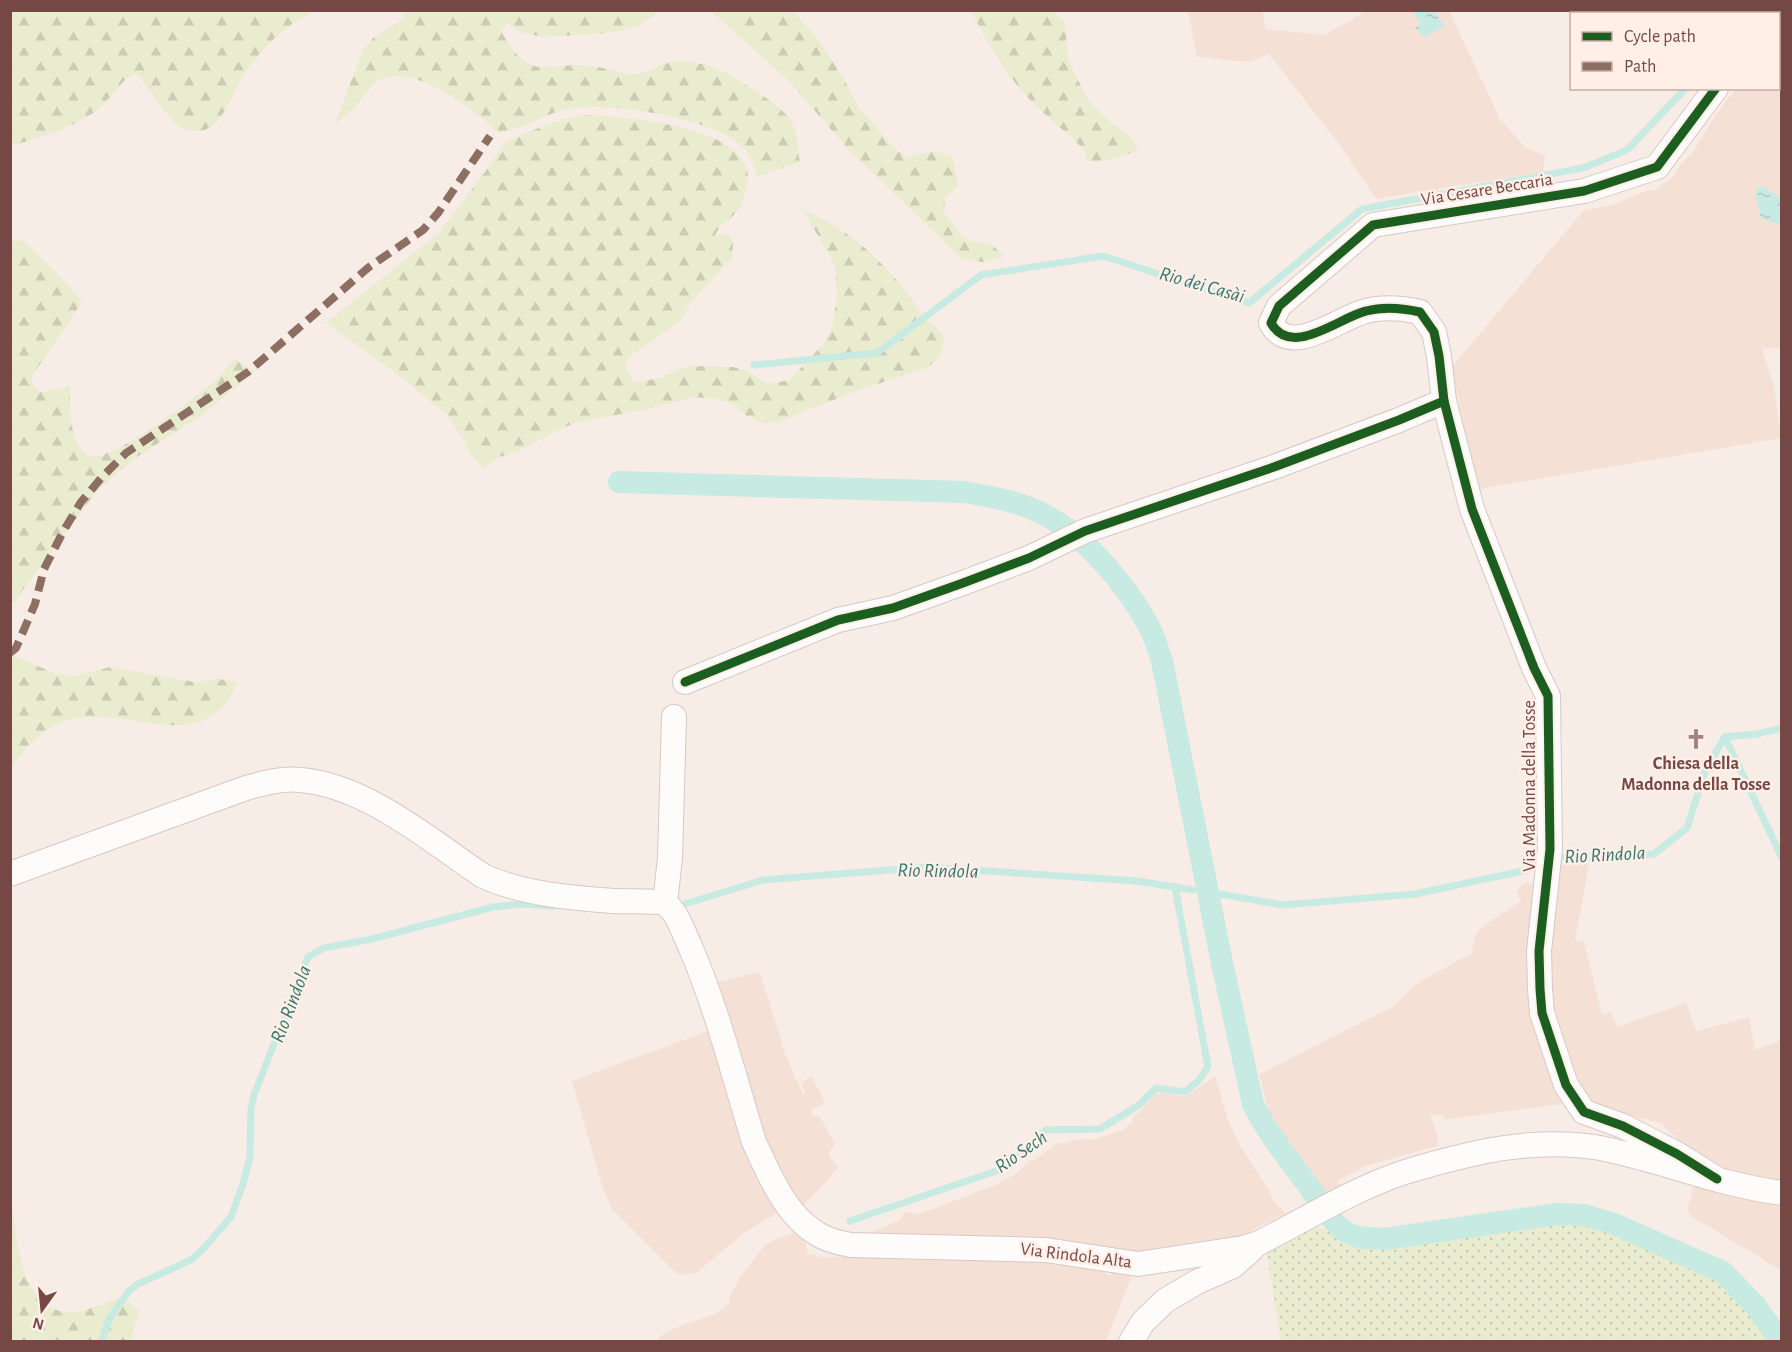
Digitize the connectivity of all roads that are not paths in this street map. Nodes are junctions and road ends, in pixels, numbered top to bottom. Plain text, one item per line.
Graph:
1 (1715, 90) edge
2 (1396, 307) joint
3 (1444, 401) junction
4 (686, 682) dead end
5 (674, 717) dead end
6 (10, 874) edge
7 (665, 903) junction
8 (1717, 1179) junction
9 (1782, 1193) edge
10 (1259, 1243) junction
11 (1131, 1341) edge

1 - 2 street, Via Cesare Beccaria
2 - 3 street, Via Madonna della Tosse
3 - 4 street
3 - 8 street, Via Madonna della Tosse
5 - 7 street
6 - 7 street
7 - 10 street, Via Rindola Alta
8 - 9 street, Via Rindola Alta
8 - 10 street, Via Rindola Alta
10 - 11 street

